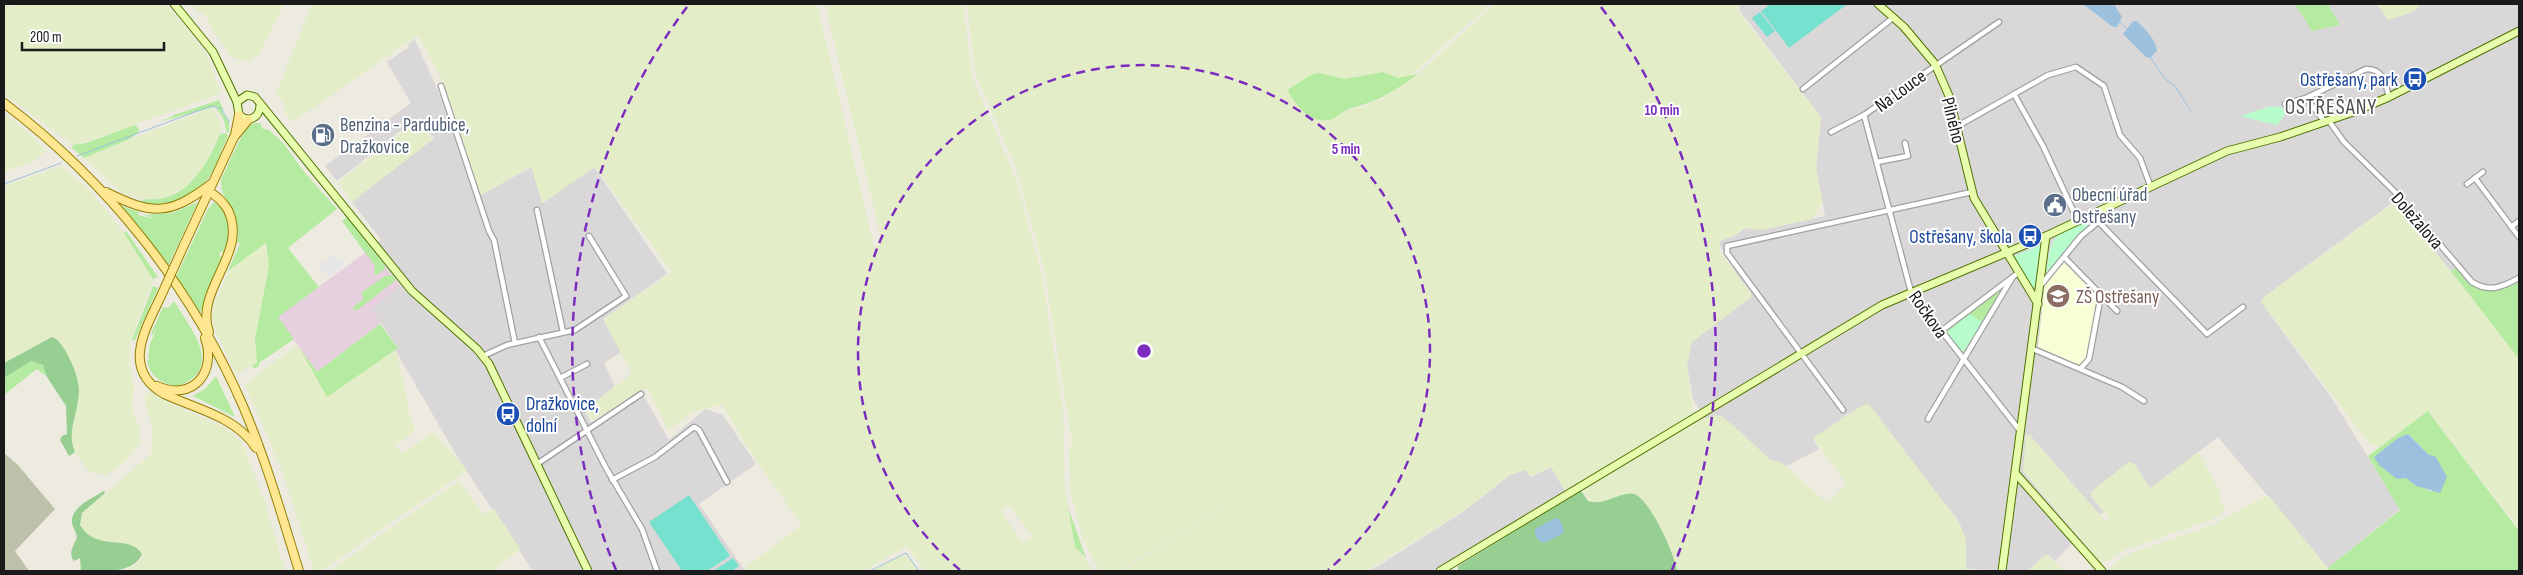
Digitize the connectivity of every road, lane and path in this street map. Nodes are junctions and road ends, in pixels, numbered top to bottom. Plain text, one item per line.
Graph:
1 (174, 4) edge
2 (1878, 4) edge
3 (1894, 17) junction
4 (1999, 22) dead end
5 (2519, 31) edge
6 (1935, 64) junction
7 (230, 86) junction
8 (441, 86) dead end
9 (1803, 88) dead end
10 (2014, 94) junction
11 (243, 96) junction
12 (2389, 97) junction
13 (2306, 98) junction
14 (237, 102) junction
15 (4, 103) edge
16 (2286, 104) dead end
17 (260, 106) junction
18 (239, 115) junction
19 (1864, 115) junction
20 (257, 116) junction
21 (248, 120) junction
22 (274, 122) junction
23 (2327, 122) junction
24 (1956, 127) junction
25 (1830, 132) dead end
26 (234, 137) junction
27 (1906, 143) dead end
28 (1877, 162) junction
29 (2483, 172) dead end
30 (2475, 178) junction
31 (213, 183) junction
32 (2467, 184) dead end
33 (2150, 185) junction
34 (99, 188) junction
35 (209, 192) junction
36 (1972, 192) junction
37 (537, 210) dead end
38 (1888, 211) junction
39 (2092, 214) junction
40 (2078, 221) junction
41 (2519, 221) edge
42 (2098, 222) junction
43 (2512, 227) junction
44 (589, 236) dead end
45 (2046, 236) junction
46 (2519, 237) edge
47 (2006, 253) junction
48 (2064, 257) junction
49 (2015, 276) junction
50 (2519, 278) edge
51 (2041, 286) junction
52 (1910, 292) junction
53 (2100, 295) junction
54 (2038, 304) junction
55 (2243, 307) dead end
56 (2117, 311) dead end
57 (198, 319) junction
58 (563, 332) junction
59 (1940, 332) junction
60 (540, 337) junction
61 (515, 342) junction
62 (2033, 349) junction
63 (217, 352) junction
64 (1802, 354) junction
65 (483, 356) junction
66 (1963, 359) junction
67 (588, 364) dead end
68 (2081, 368) junction
69 (560, 378) junction
70 (148, 379) junction
71 (641, 394) dead end
72 (2144, 401) dead end
73 (1843, 410) dead end
74 (1928, 419) dead end
75 (586, 432) junction
76 (2022, 433) junction
77 (537, 464) junction
78 (266, 467) junction
79 (2016, 474) junction
80 (612, 480) junction
81 (727, 482) dead end
82 (299, 571) edge
83 (588, 571) edge
84 (658, 571) edge
85 (1440, 571) edge
86 (2002, 571) edge
87 (2102, 571) edge

1 - 7 street
2 - 3 street, Pilného
3 - 6 street, Pilného
3 - 9 street
4 - 6 street, Na Louce
5 - 12 street
6 - 19 street, Na Louce
6 - 24 street, Pilného
7 - 11 street
7 - 14 street
8 - 61 street
10 - 24 street
10 - 33 street
10 - 40 street
11 - 14 street
11 - 17 street
12 - 13 street
12 - 23 street
13 - 16 street
13 - 23 street, Doležalova
14 - 18 street
15 - 34 main road
17 - 20 street
17 - 22 street
18 - 21 street
18 - 26 main road
19 - 25 street, Na Louce
19 - 28 street, Ročkova
20 - 21 street
20 - 22 street
21 - 26 main road
22 - 65 street
23 - 33 street
23 - 50 street, Doležalova
24 - 36 street, Pilného
26 - 31 main road
27 - 28 street
28 - 38 street, Ročkova
29 - 30 street
30 - 32 street
30 - 43 street
31 - 34 main road
31 - 35 main road
33 - 39 street
34 - 57 main road
35 - 63 main road
35 - 70 main road, bridge
36 - 38 street
36 - 47 street, Pilného
37 - 58 street
38 - 52 street, Ročkova
38 - 64 street
39 - 40 street
39 - 42 street
40 - 45 street
41 - 43 street
42 - 48 street
42 - 55 street
43 - 46 street
44 - 58 street
45 - 47 street
45 - 51 street
47 - 49 street, Pilného
47 - 52 street
48 - 51 street
48 - 53 street
49 - 54 street, Pilného
49 - 59 street
49 - 66 street
51 - 54 street
52 - 59 street, Ročkova
52 - 64 street
53 - 56 street
53 - 68 street
54 - 62 street
57 - 63 main road
57 - 70 main road
58 - 60 street
59 - 66 street, Ročkova
60 - 61 street
60 - 69 street
61 - 65 street
62 - 68 street
62 - 76 street
63 - 78 main road
64 - 73 street
64 - 85 street
65 - 77 street
66 - 74 street
66 - 76 street, Ročkova
67 - 69 street
68 - 72 street
69 - 75 street
70 - 78 main road
71 - 75 street
75 - 77 street
75 - 80 street
76 - 79 street
77 - 83 street
78 - 82 main road
79 - 86 street
79 - 87 street
80 - 81 street
80 - 84 street

